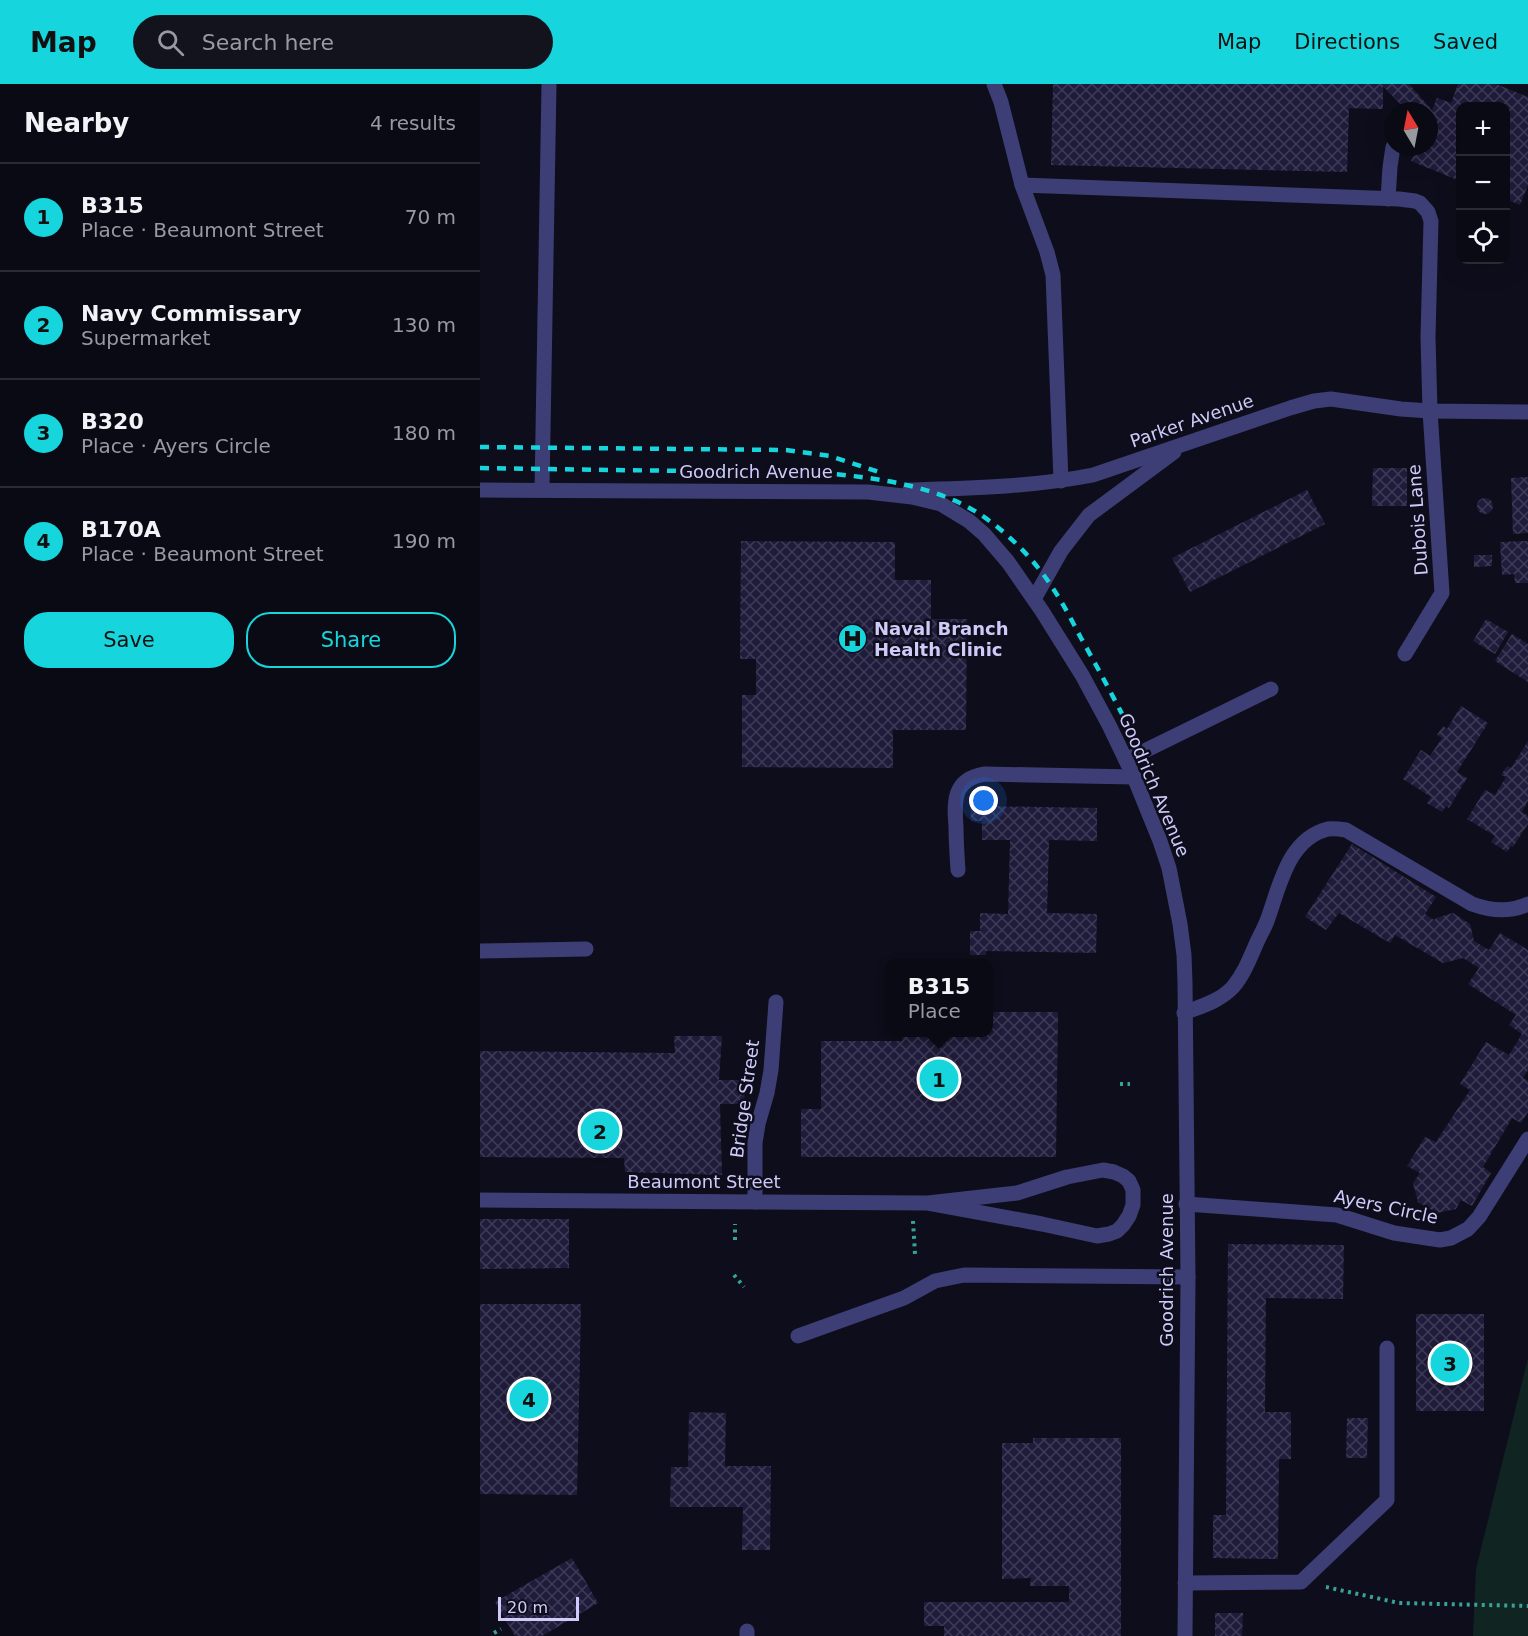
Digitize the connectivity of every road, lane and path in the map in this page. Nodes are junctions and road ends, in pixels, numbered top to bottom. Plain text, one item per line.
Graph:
1 (549, 84) edge
2 (994, 84) edge
3 (1392, 156) edge
4 (1022, 185) junction
5 (1388, 199) junction
6 (1430, 411) junction
7 (1528, 412) edge
8 (1184, 445) junction
9 (1061, 481) junction
10 (480, 490) edge
11 (542, 490) junction
12 (868, 492) junction
13 (1034, 599) junction
14 (1405, 654) dead end
15 (1271, 689) dead end
16 (1126, 760) junction
17 (1134, 777) junction
18 (958, 870) dead end
19 (1528, 904) edge
20 (586, 949) dead end
21 (480, 951) edge
22 (776, 1002) dead end
23 (1184, 1013) junction
24 (1120, 1084) dead end
25 (1130, 1084) dead end
26 (1528, 1139) edge
27 (480, 1200) edge
28 (755, 1202) junction
29 (928, 1203) junction
30 (1186, 1204) junction
31 (913, 1221) dead end
32 (735, 1224) dead end
33 (735, 1240) dead end
34 (915, 1254) dead end
35 (734, 1275) dead end
36 (1188, 1277) junction
37 (744, 1287) dead end
38 (798, 1336) dead end
39 (1387, 1348) dead end
40 (1301, 1581) junction
41 (1185, 1583) junction
42 (1528, 1606) edge
43 (501, 1629) dead end
44 (494, 1633) dead end
45 (1185, 1636) edge

1 - 11 street
2 - 4 street
3 - 5 street
4 - 5 street, Dubois Lane
4 - 9 street
5 - 6 street, Dubois Lane
6 - 7 street, Parker Avenue
6 - 8 street, Parker Avenue
6 - 14 street, Dubois Lane
8 - 9 street, Parker Avenue
8 - 13 street
9 - 12 street, Parker Avenue
10 - 11 street, Goodrich Avenue
11 - 12 street, Goodrich Avenue
12 - 13 street, Goodrich Avenue
13 - 16 street, Goodrich Avenue
15 - 16 street
16 - 17 street, Goodrich Avenue
17 - 18 street
17 - 23 street, Goodrich Avenue
19 - 23 street
20 - 21 street
22 - 28 street, Bridge Street
23 - 30 street, Goodrich Avenue
24 - 25 path
26 - 30 street, Ayers Circle
27 - 28 street, Beaumont Street
28 - 29 street, Beaumont Street
29 - 29 street, Beaumont Street
30 - 36 street, Goodrich Avenue
31 - 34 path
32 - 33 path
35 - 37 path
36 - 38 street
36 - 41 street, Goodrich Avenue
39 - 40 street
40 - 41 street
40 - 42 path
41 - 45 street, Goodrich Avenue
43 - 44 path

